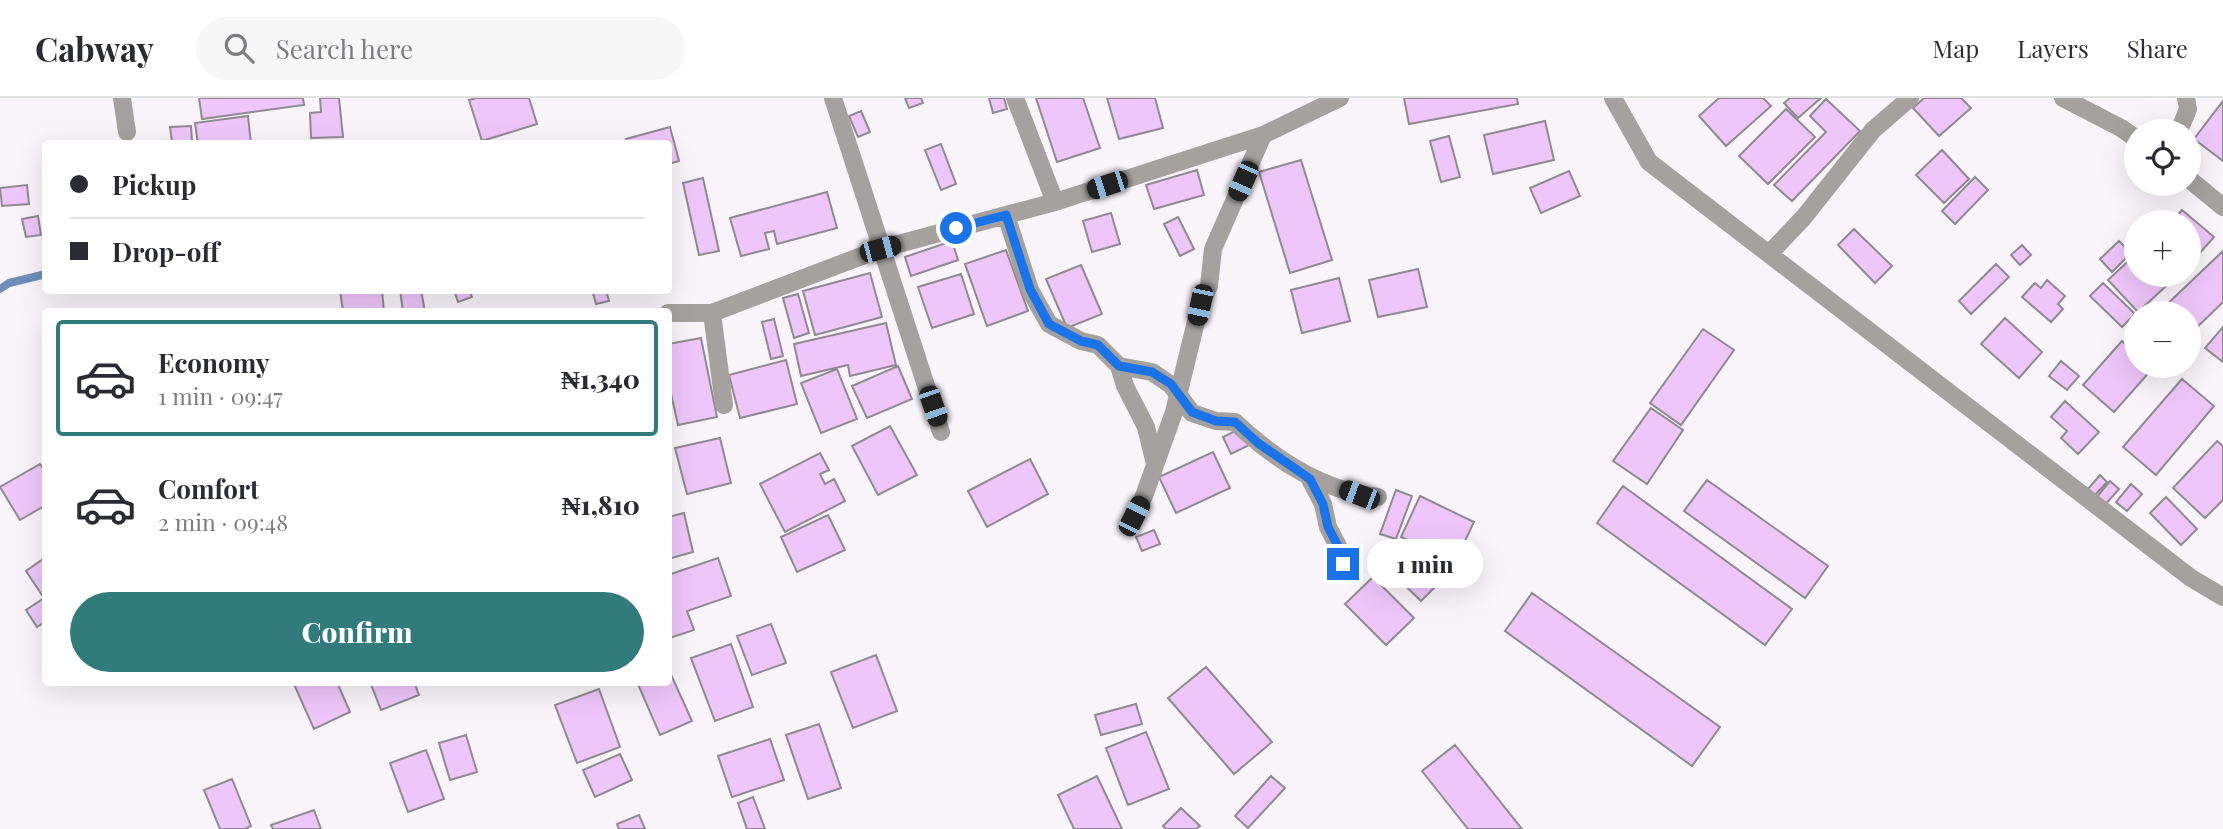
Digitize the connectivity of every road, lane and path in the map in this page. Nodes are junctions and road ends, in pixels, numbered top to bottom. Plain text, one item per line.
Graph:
1 (122, 98) edge
2 (833, 98) edge
3 (1015, 98) edge
4 (1340, 98) edge
5 (1613, 98) edge
6 (1910, 98) edge
7 (2063, 98) edge
8 (2186, 98) edge
9 (2087, 103) edge
10 (2184, 119) edge
11 (2124, 130) edge
12 (127, 132) dead end
13 (1263, 135) junction
14 (2201, 188) edge
15 (1055, 202) junction
16 (2223, 207) edge
17 (1006, 215) junction
18 (880, 249) junction
19 (1769, 254) junction
20 (672, 313) edge
21 (712, 313) junction
22 (1119, 366) junction
23 (1178, 396) junction
24 (724, 405) dead end
25 (941, 432) dead end
26 (1155, 465) junction
27 (1310, 479) junction
28 (1378, 497) dead end
29 (1134, 516) dead end
30 (1343, 564) dead end
31 (2223, 597) edge

1 - 12 street
2 - 18 street
3 - 15 street
4 - 13 street
5 - 19 street
6 - 19 street
7 - 9 street
8 - 10 street
9 - 11 street
13 - 15 street
13 - 23 street
14 - 16 street
15 - 17 street
17 - 18 street
17 - 22 street
18 - 21 street
18 - 25 street
19 - 31 street
20 - 21 street
21 - 24 street
22 - 23 street
22 - 26 street
23 - 26 street
23 - 27 street
26 - 29 street
27 - 28 street
27 - 30 street

